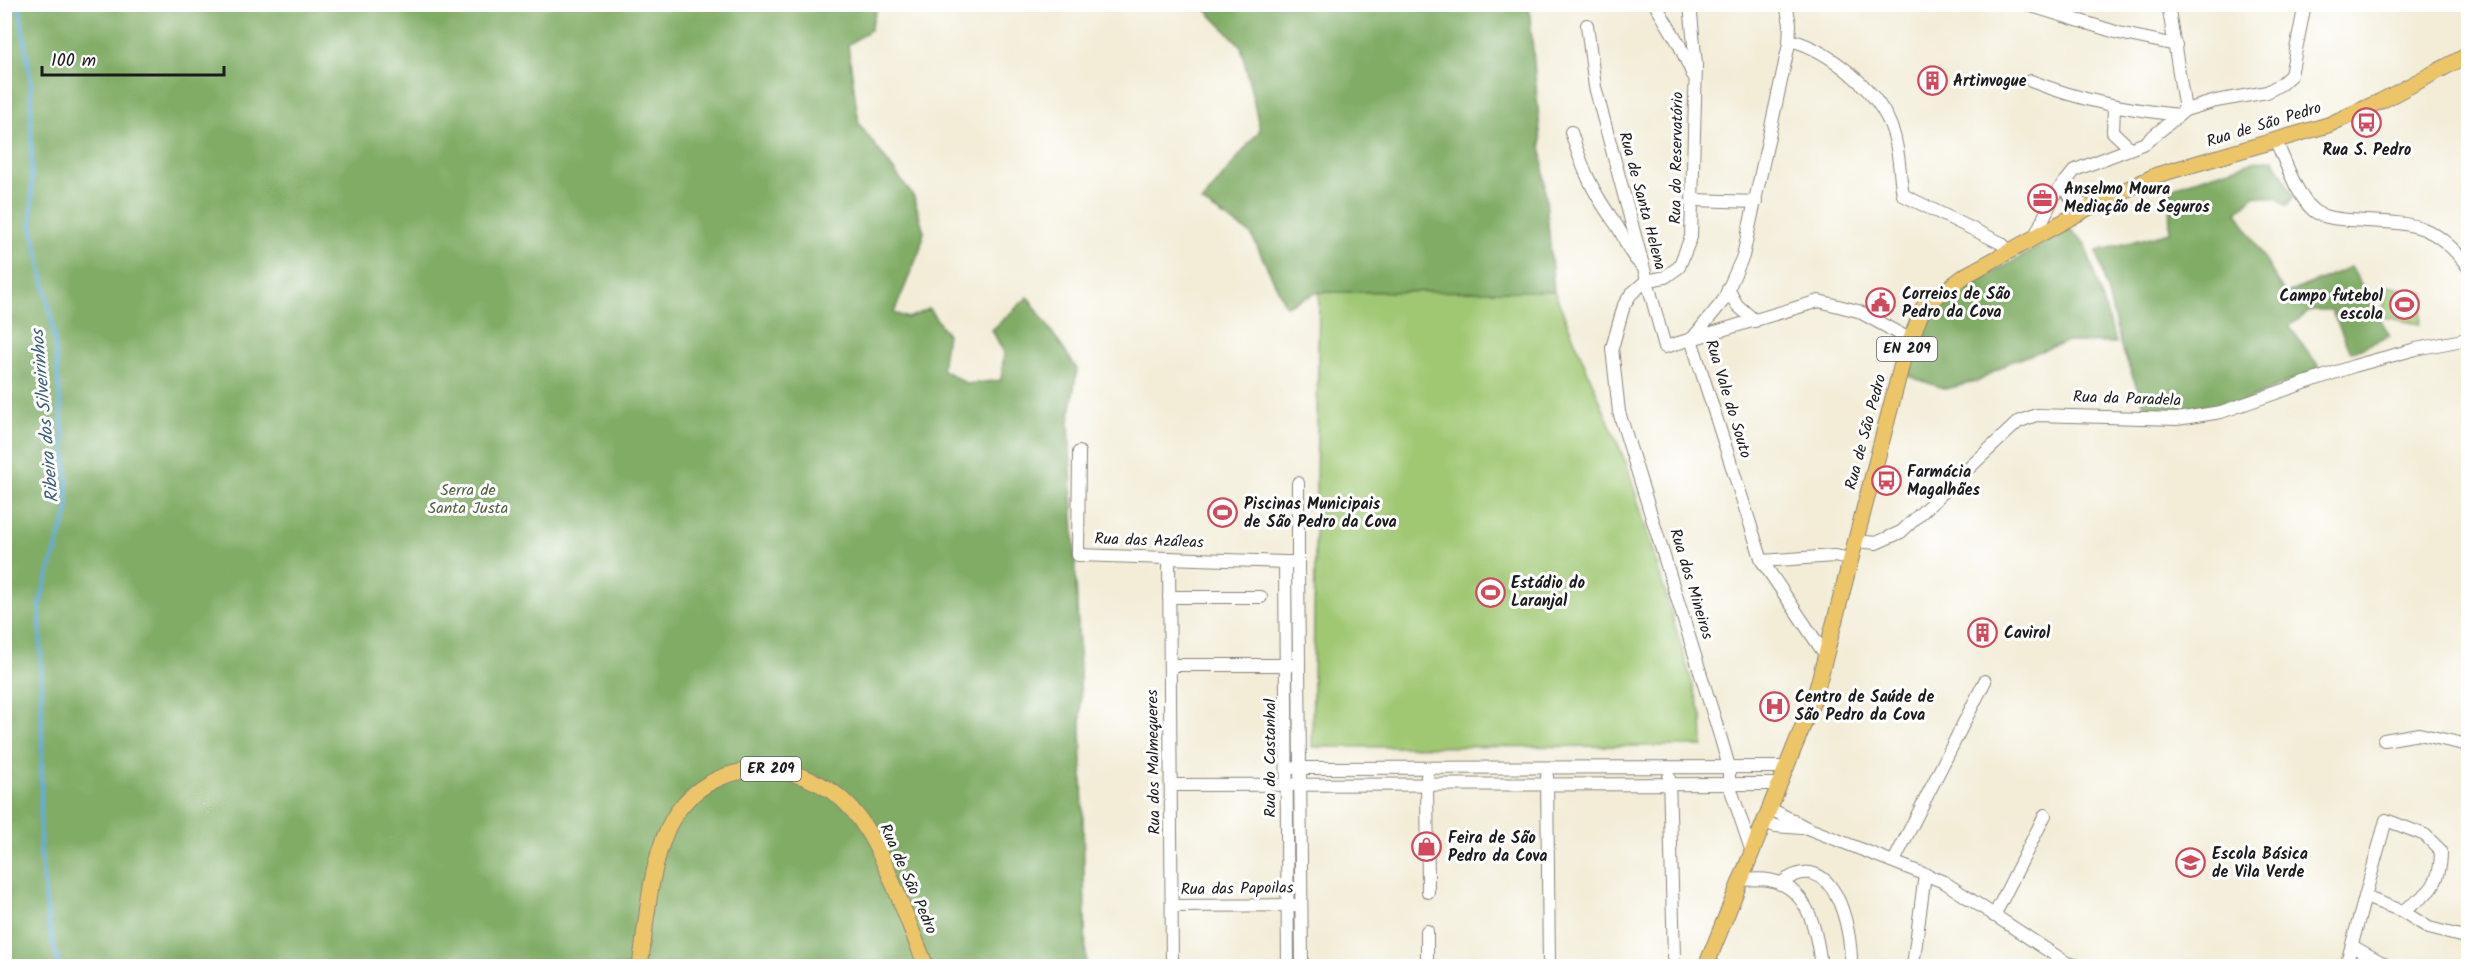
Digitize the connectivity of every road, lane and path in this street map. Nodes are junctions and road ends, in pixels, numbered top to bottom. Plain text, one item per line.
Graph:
1 (1655, 4) edge
2 (1690, 4) edge
3 (1786, 4) edge
4 (2025, 4) edge
5 (2168, 4) edge
6 (2305, 4) edge
7 (1587, 25) dead end
8 (1790, 40) junction
9 (2176, 45) junction
10 (2469, 55) edge
11 (1695, 81) junction
12 (2031, 81) dead end
13 (2114, 108) junction
14 (2182, 113) junction
15 (1571, 132) dead end
16 (2276, 141) junction
17 (2130, 148) junction
18 (2065, 182) junction
19 (1693, 200) junction
20 (1756, 202) junction
21 (2090, 207) junction
22 (2034, 238) junction
23 (2010, 252) junction
24 (1642, 266) junction
25 (2469, 267) edge
26 (1646, 281) junction
27 (1728, 289) junction
28 (1755, 321) junction
29 (1691, 339) junction
30 (1911, 339) junction
31 (2469, 339) edge
32 (1619, 412) joint
33 (1079, 452) dead end
34 (1298, 483) dead end
35 (1856, 541) junction
36 (1169, 558) junction
37 (1851, 559) junction
38 (1762, 561) junction
39 (1285, 562) junction
40 (1298, 562) junction
41 (1169, 597) junction
42 (1261, 597) dead end
43 (1826, 656) junction
44 (1286, 664) junction
45 (1170, 665) junction
46 (1299, 665) junction
47 (1985, 681) dead end
48 (2384, 740) dead end
49 (2469, 745) edge
50 (1427, 767) junction
51 (1547, 767) junction
52 (1669, 767) junction
53 (1729, 767) junction
54 (1785, 767) junction
55 (1286, 768) junction
56 (1300, 768) junction
57 (1171, 784) junction
58 (1427, 784) junction
59 (1547, 784) junction
60 (1670, 784) junction
61 (1729, 784) junction
62 (1778, 784) junction
63 (1287, 785) junction
64 (1304, 785) junction
65 (1766, 814) junction
66 (2044, 815) dead end
67 (1752, 852) junction
68 (1894, 861) junction
69 (1925, 874) junction
70 (1741, 880) junction
71 (1780, 884) junction
72 (1428, 892) dead end
73 (2365, 897) junction
74 (1287, 905) junction
75 (1302, 905) junction
76 (1172, 906) junction
77 (2402, 911) junction
78 (1994, 916) junction
79 (1427, 931) dead end
80 (2469, 938) edge
81 (2352, 946) junction
82 (1674, 957) dead end
83 (640, 966) edge
84 (926, 966) edge
85 (1172, 966) edge
86 (1288, 966) edge
87 (1302, 966) edge
88 (1427, 966) edge
89 (1549, 966) edge
90 (1707, 966) edge
91 (1821, 966) edge
92 (1851, 966) edge
93 (1913, 966) edge
94 (2080, 966) edge
95 (2346, 966) edge
96 (2388, 966) edge

1 - 11 street, Rua do Reservatório
2 - 11 street, Rua do Reservatório
3 - 8 street, Rua Vale do Souto
4 - 9 street
5 - 9 street
6 - 14 street
7 - 24 street, Rua de Santa Helena
8 - 20 street, Rua Vale do Souto
8 - 23 street
9 - 14 street
10 - 16 main road, Rua de São Pedro / EN 209
11 - 19 street, Rua do Reservatório
12 - 13 street
13 - 14 street
13 - 17 street
14 - 17 street
15 - 24 street
16 - 21 main road, Rua de São Pedro / EN 209
16 - 25 street
17 - 18 street
18 - 21 street
18 - 22 street
19 - 20 street
19 - 26 street, Rua do Reservatório
20 - 27 street, Rua Vale do Souto
21 - 22 main road, Rua de São Pedro / EN 209
22 - 23 main road, Rua de São Pedro / EN 209
23 - 30 main road, Rua de São Pedro / EN 209
24 - 26 street, Rua de Santa Helena
26 - 29 street
26 - 32 street, Rua de Santa Helena
27 - 28 street
27 - 29 street, Rua Vale do Souto
28 - 29 street
28 - 30 street
29 - 38 street, Rua Vale do Souto
30 - 35 main road, Rua de São Pedro / EN 209
31 - 35 street, Rua da Paradela
32 - 53 street, Rua dos Mineiros
33 - 36 street, Rua das Azáleas
34 - 40 street, Rua do Castanhal
35 - 37 main road, Rua de São Pedro / EN 209
36 - 39 street, Rua das Azáleas
36 - 41 street, Rua dos Malmequeres
37 - 38 street
37 - 43 main road, Rua de São Pedro / EN 209
38 - 43 street, Rua Vale do Souto
39 - 40 street
39 - 44 street, Rua do Castanhal
40 - 46 street, Rua do Castanhal
41 - 42 street
41 - 45 street, Rua dos Malmequeres
43 - 54 main road, Rua de São Pedro / EN 209
44 - 45 street
44 - 46 street
44 - 55 street, Rua do Castanhal
45 - 57 street, Rua dos Malmequeres
46 - 56 street, Rua do Castanhal
47 - 68 street
48 - 49 street
50 - 51 street
50 - 56 street
50 - 58 street
51 - 52 street
51 - 59 street
52 - 53 street
52 - 60 street
53 - 54 street
53 - 61 street, Rua dos Mineiros
54 - 62 main road, Rua de São Pedro / EN 209
55 - 56 street
55 - 63 street, Rua do Castanhal
56 - 64 street, Rua do Castanhal
57 - 63 street
57 - 76 street, Rua dos Malmequeres
58 - 59 street
58 - 64 street
58 - 72 street
59 - 60 street
59 - 89 street
60 - 61 street
60 - 82 street
61 - 62 street
61 - 67 street, Rua dos Mineiros
62 - 65 main road, Rua de São Pedro / EN 209
63 - 64 street
63 - 74 street, Rua do Castanhal
64 - 75 street, Rua do Castanhal
65 - 67 main road, Rua de São Pedro / EN 209
65 - 68 street
66 - 78 street
67 - 70 main road, Rua de São Pedro / EN 209
68 - 69 street
69 - 78 street
69 - 93 street
70 - 71 street
70 - 90 main road, Rua de São Pedro / EN 209
71 - 91 street
71 - 92 street
73 - 77 street
73 - 77 street
73 - 81 street
74 - 75 street, Rua das Papoilas
74 - 76 street, Rua das Papoilas
74 - 86 street, Rua do Castanhal
75 - 87 street, Rua do Castanhal
76 - 85 street, Rua dos Malmequeres
77 - 80 street
78 - 94 street
79 - 88 street
81 - 95 street
81 - 96 street
83 - 84 main road, Rua de São Pedro / ER 209

